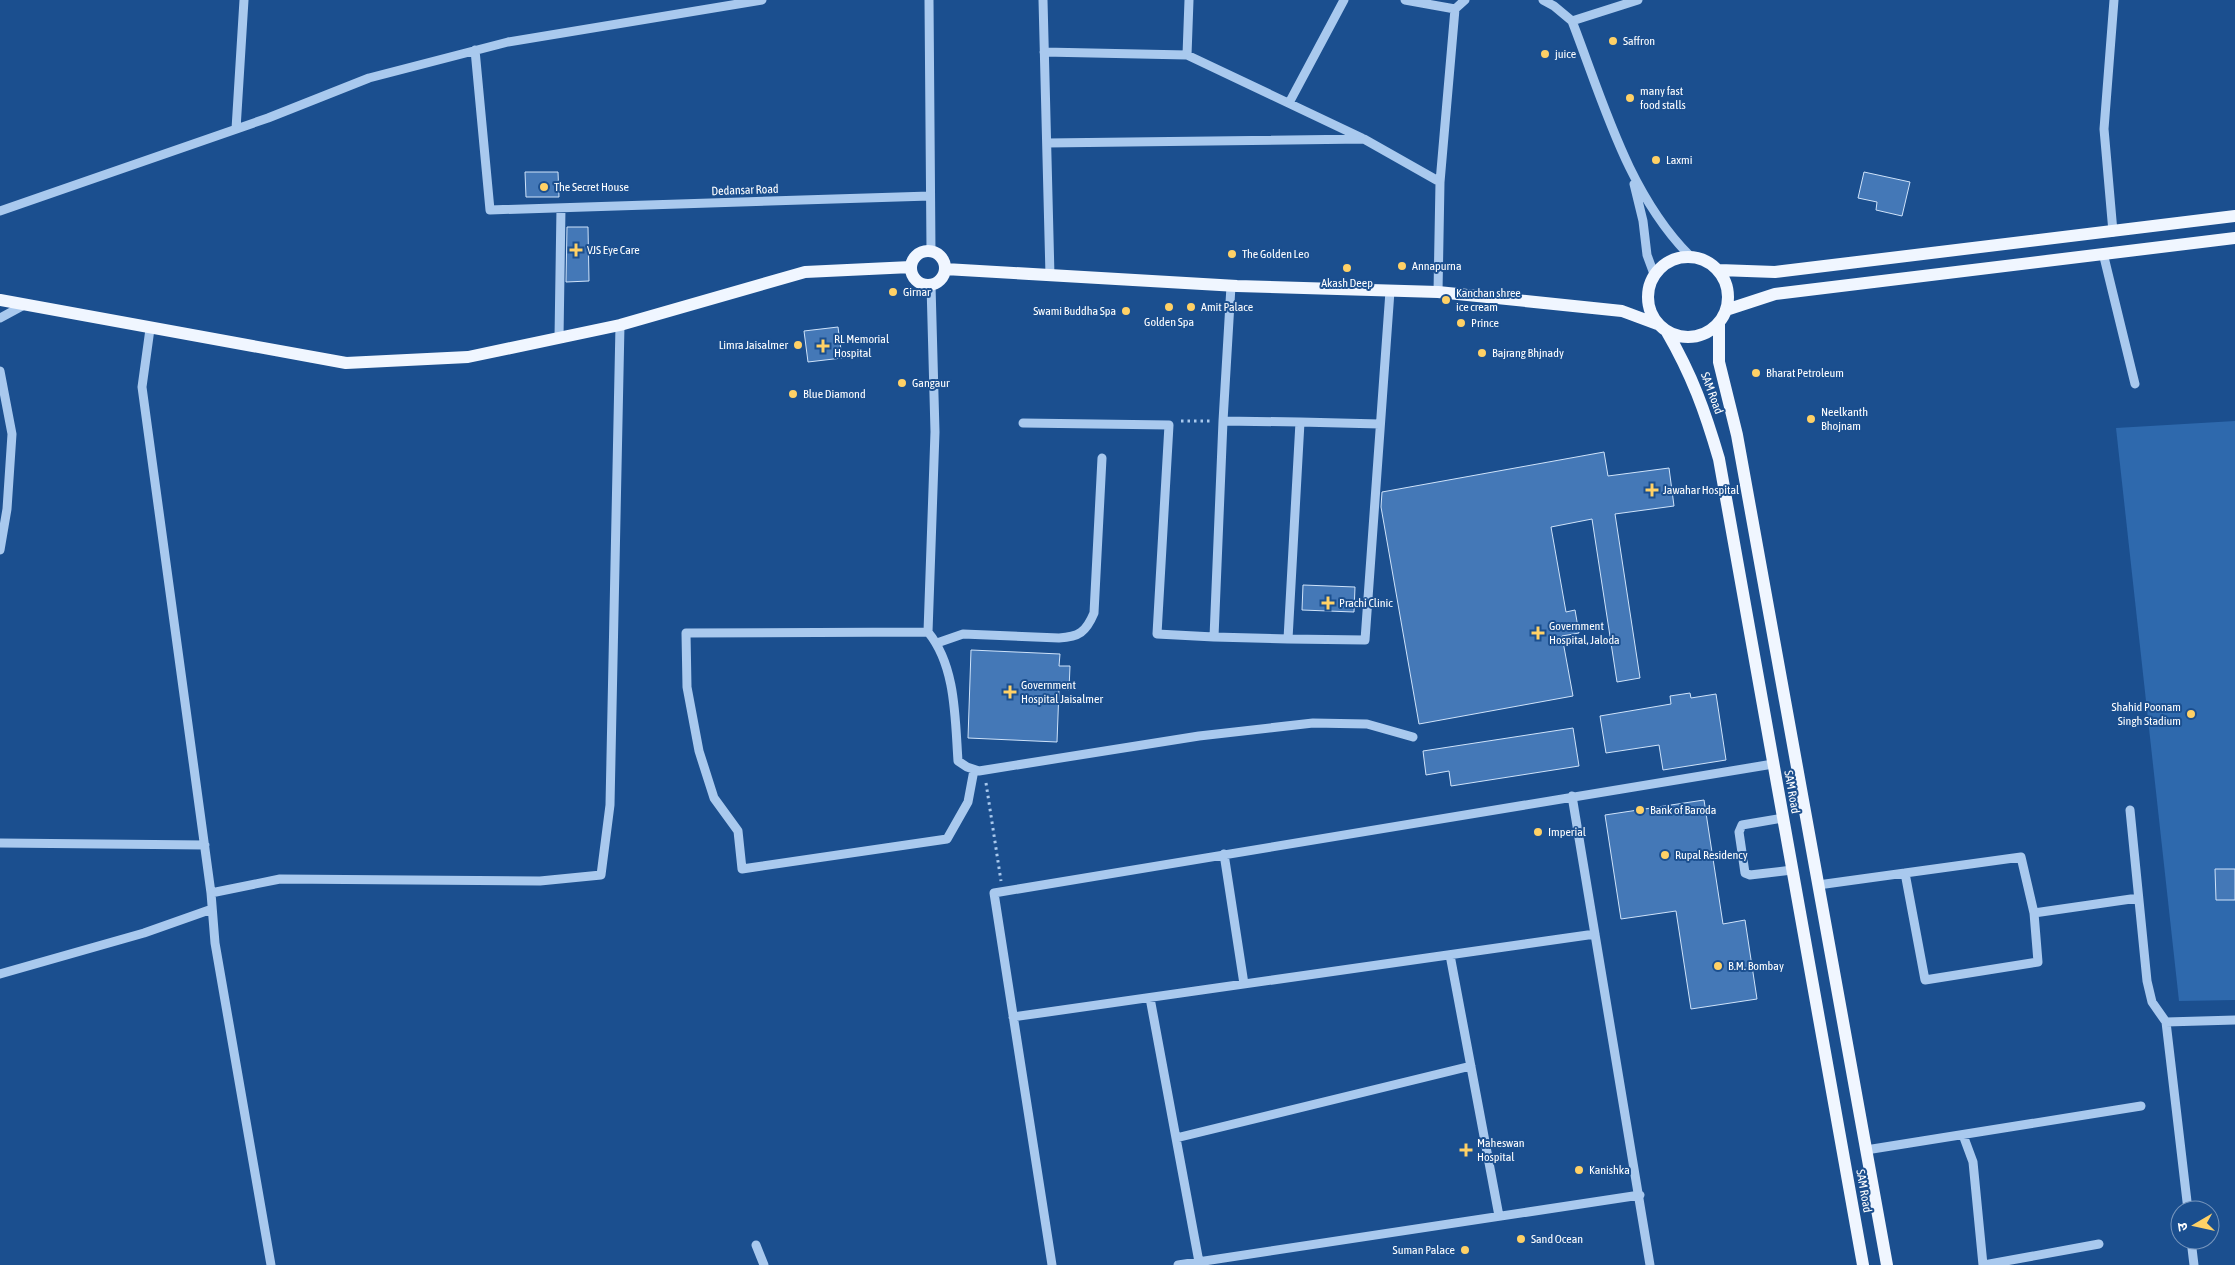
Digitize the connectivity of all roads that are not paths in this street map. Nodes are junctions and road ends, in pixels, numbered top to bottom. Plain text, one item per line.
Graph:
1 (244, 0) edge
2 (762, 0) edge
3 (929, 0) edge
4 (1043, 0) edge
5 (1189, 0) edge
6 (1344, 0) edge
7 (1405, 0) edge
8 (1465, 0) edge
9 (1543, 0) edge
10 (1638, 0) edge
11 (2114, 0) edge
12 (1455, 9) junction
13 (1572, 21) junction
14 (475, 50) junction
15 (1044, 52) junction
16 (1187, 55) junction
17 (1290, 103) junction
18 (236, 129) junction
19 (1364, 139) junction
20 (1047, 144) junction
21 (1631, 171) junction
22 (1440, 182) junction
23 (930, 196) junction
24 (561, 208) junction
25 (0, 211) edge
26 (2235, 216) edge
27 (2113, 232) junction
28 (2235, 238) edge
29 (931, 251) junction
30 (2103, 254) junction
31 (1690, 256) junction
32 (911, 268) junction
33 (945, 269) junction
34 (1719, 270) junction
35 (1654, 274) junction
36 (1050, 276) junction
37 (931, 285) junction
38 (1232, 286) junction
39 (1390, 291) junction
40 (1438, 292) junction
41 (0, 300) edge
42 (24, 305) junction
43 (1726, 310) junction
44 (1622, 311) junction
45 (0, 318) edge
46 (1719, 323) junction
47 (1657, 324) junction
48 (620, 325) junction
49 (150, 328) junction
50 (1667, 332) junction
51 (559, 338) junction
52 (0, 371) edge
53 (2135, 384) dead end
54 (1223, 421) junction
55 (1300, 422) junction
56 (1023, 423) dead end
57 (1380, 424) junction
58 (1102, 458) dead end
59 (0, 550) edge
60 (928, 632) junction
61 (1214, 637) junction
62 (1288, 639) junction
63 (937, 643) junction
64 (1413, 737) dead end
65 (1773, 764) junction
66 (979, 770) junction
67 (1572, 796) junction
68 (2130, 810) dead end
69 (1783, 818) junction
70 (0, 843) edge
71 (204, 845) junction
72 (1224, 854) junction
73 (1792, 870) junction
74 (1906, 873) junction
75 (1818, 885) junction
76 (211, 893) junction
77 (2138, 898) junction
78 (212, 909) junction
79 (2034, 913) junction
80 (1595, 934) junction
81 (1450, 955) junction
82 (0, 974) edge
83 (1244, 984) junction
84 (1150, 998) junction
85 (1013, 1017) junction
86 (2235, 1020) edge
87 (2166, 1022) junction
88 (1471, 1066) junction
89 (2141, 1106) dead end
90 (1963, 1135) junction
91 (1176, 1138) junction
92 (1866, 1150) junction
93 (1640, 1195) junction
94 (2187, 1200) edge
95 (1499, 1216) junction
96 (2099, 1244) dead end
97 (756, 1245) dead end
98 (2192, 1250) edge
99 (1199, 1262) junction
100 (271, 1265) edge
101 (764, 1265) edge
102 (1052, 1265) edge
103 (1178, 1265) edge
104 (1650, 1265) edge
105 (1863, 1265) edge
106 (1887, 1265) edge
107 (1984, 1265) edge
108 (2194, 1265) edge

1 - 18 street
2 - 14 street
3 - 23 street
4 - 15 street
5 - 16 street
6 - 17 street
7 - 12 street
8 - 12 street
9 - 13 street
10 - 13 street
11 - 27 street
12 - 22 street
13 - 21 street
14 - 18 street
14 - 24 street, Dedansar Road
15 - 16 street
15 - 20 street
16 - 17 street
17 - 19 street
18 - 25 street
19 - 20 street
19 - 22 street
20 - 36 street
21 - 31 street
21 - 35 street
22 - 40 street
23 - 24 street, Dedansar Road
23 - 29 street
24 - 51 street
26 - 27 main road
27 - 34 main road
28 - 30 main road
29 - 32 main road
29 - 33 main road
30 - 43 main road
30 - 53 street
31 - 34 main road
31 - 35 main road
32 - 37 main road
32 - 48 main road
33 - 36 main road
33 - 37 main road
34 - 43 main road
35 - 44 main road
35 - 47 main road
36 - 38 main road
37 - 60 street
38 - 39 main road
38 - 54 street
39 - 40 main road
39 - 57 street
40 - 44 main road
41 - 42 main road
42 - 45 street
42 - 49 main road
43 - 46 main road
44 - 47 main road
46 - 50 main road
46 - 75 main road
47 - 50 main road
48 - 51 main road
48 - 76 street
49 - 51 main road
49 - 71 street
50 - 65 main road, SAM Road
52 - 59 street
54 - 55 street
54 - 61 street
55 - 57 street
55 - 62 street
56 - 61 street
57 - 62 street
58 - 63 street
60 - 63 street
60 - 66 street
61 - 62 street
63 - 66 street
64 - 66 street
65 - 67 street
65 - 69 main road, SAM Road
67 - 72 street
67 - 80 street
68 - 77 street
69 - 73 main road, SAM Road
69 - 73 street
70 - 71 street
71 - 76 street
72 - 83 street
72 - 85 street
73 - 105 main road, SAM Road
74 - 75 street
74 - 79 street
74 - 79 street
75 - 92 main road
76 - 78 street
77 - 79 street
77 - 87 street
78 - 82 street
78 - 100 street
80 - 81 street
80 - 93 street
81 - 83 street
81 - 88 street
83 - 84 street
84 - 85 street
84 - 91 street
85 - 102 street
86 - 87 street
87 - 94 street
88 - 91 street
88 - 95 street
89 - 90 street
90 - 92 street
90 - 107 street
91 - 99 street
92 - 106 main road
93 - 95 street
93 - 104 street
95 - 99 street
96 - 107 street
97 - 101 street
98 - 108 street
99 - 103 street

